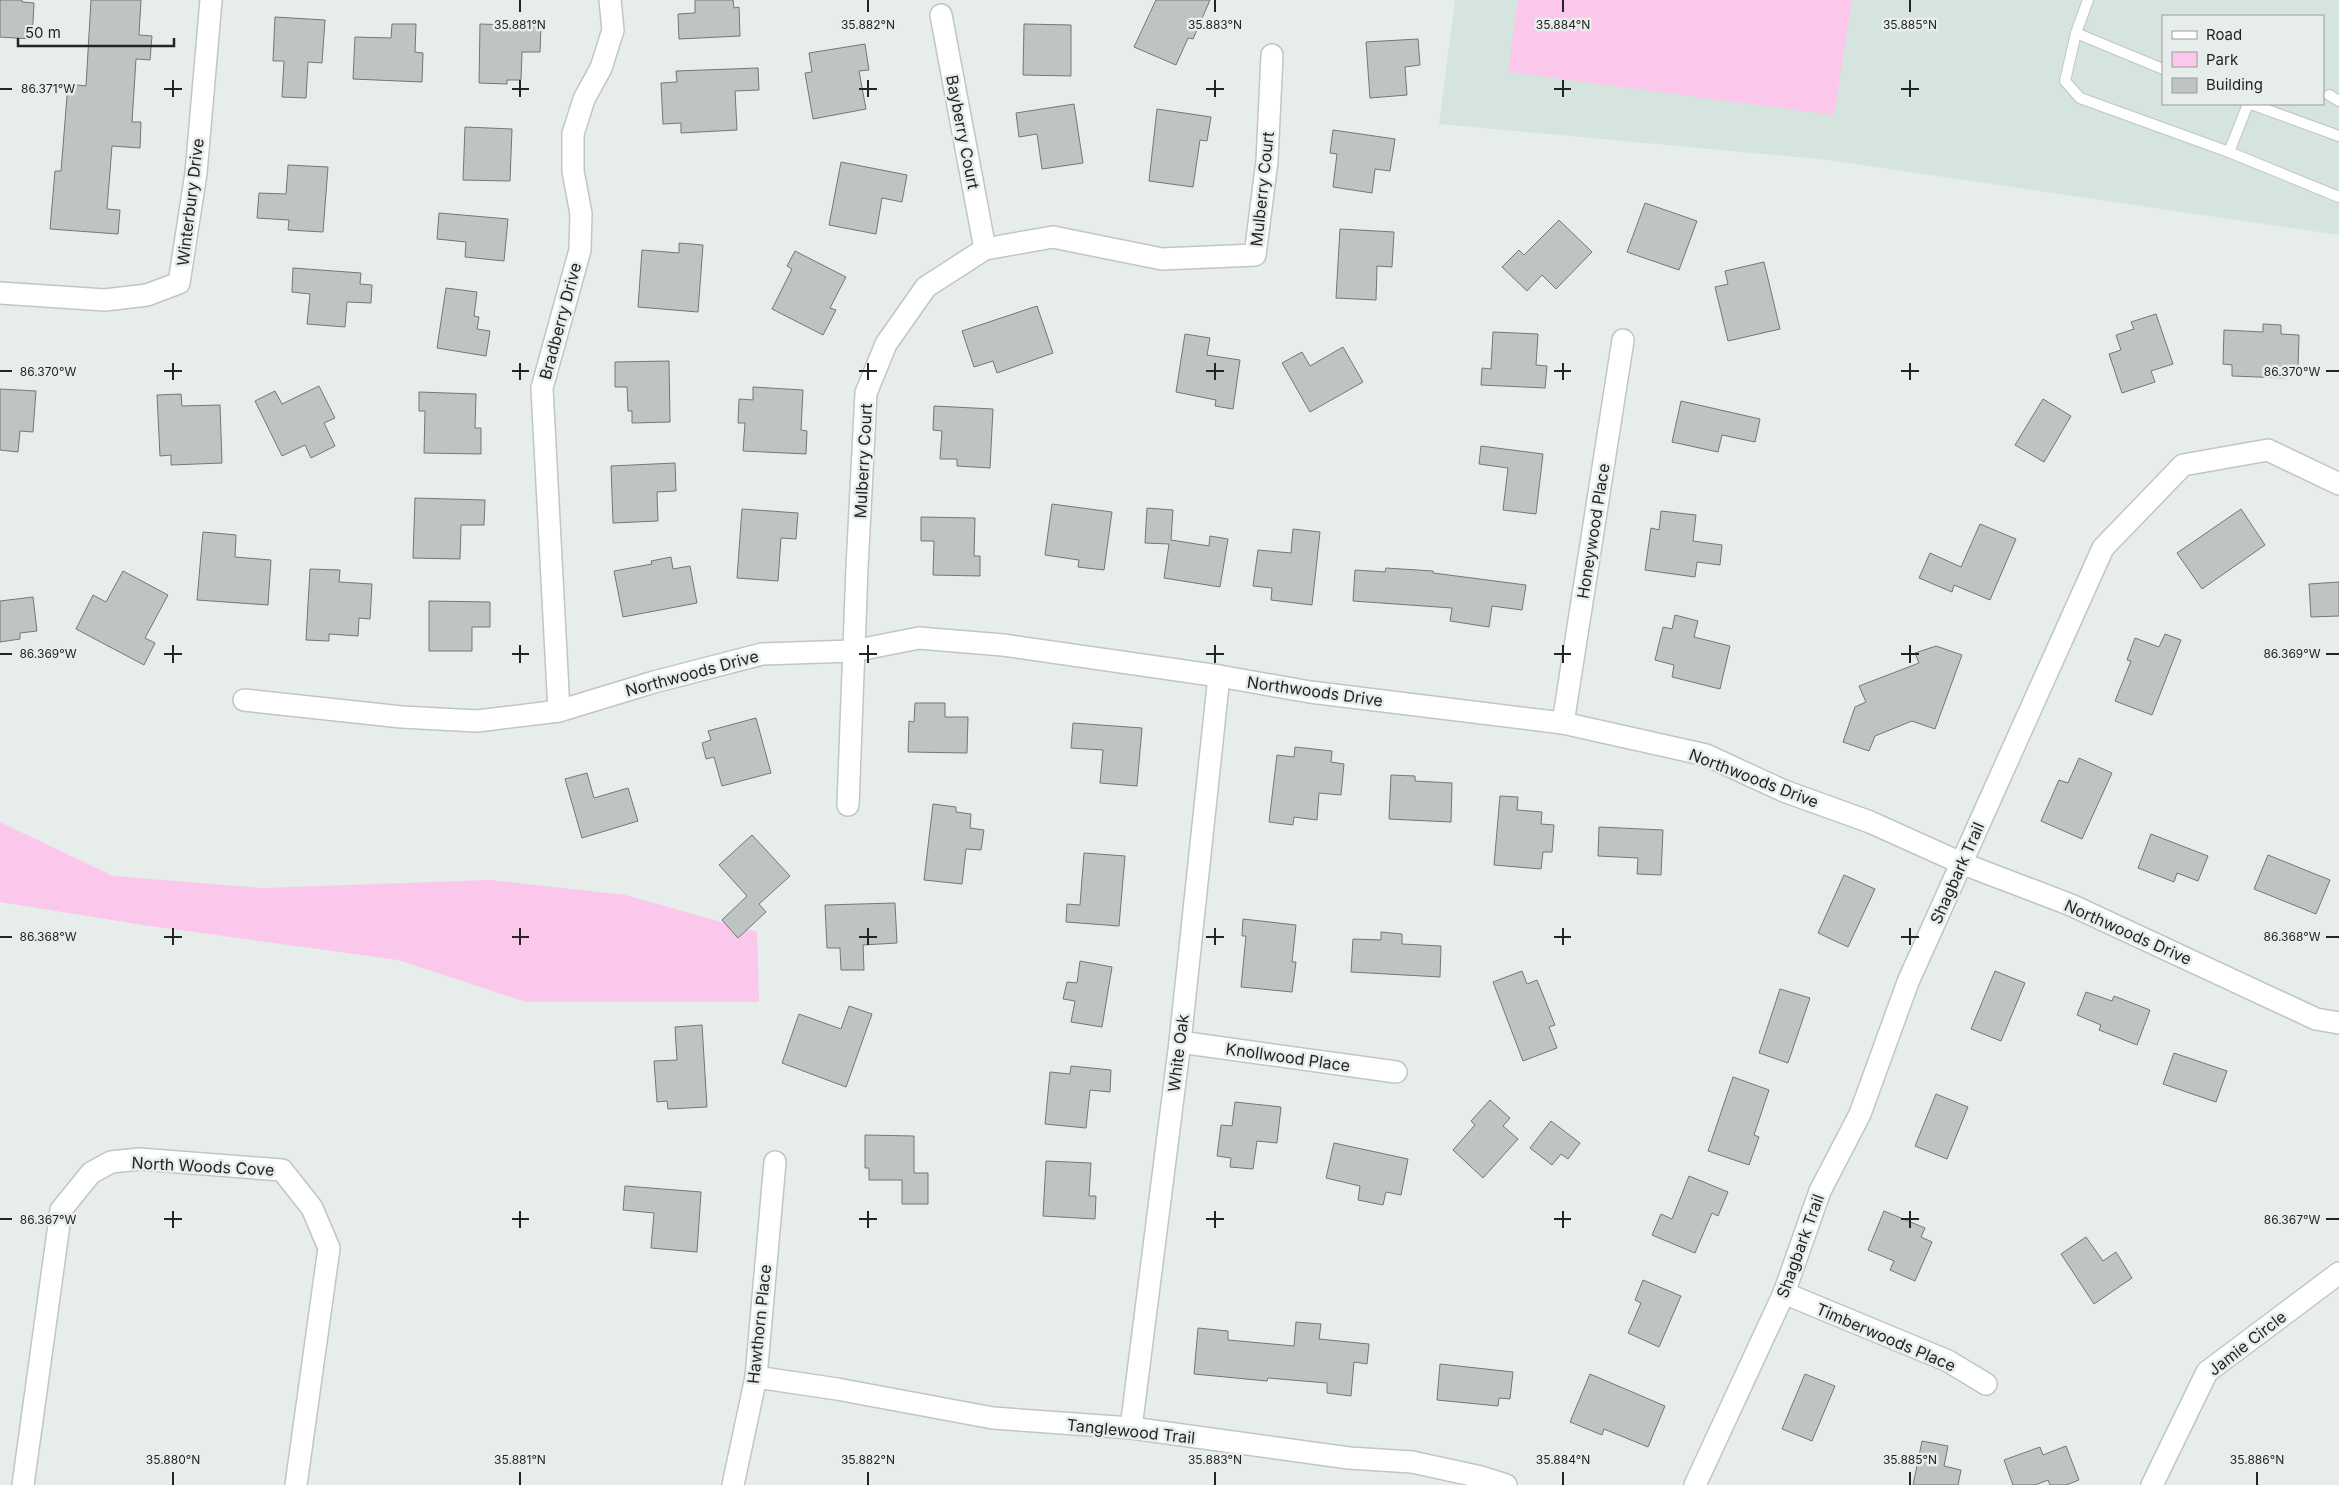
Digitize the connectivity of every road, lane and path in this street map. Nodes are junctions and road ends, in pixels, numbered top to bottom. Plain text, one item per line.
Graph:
1 (211, 0) edge
2 (610, 0) edge
3 (2088, 0) edge
4 (941, 15) dead end
5 (2076, 34) junction
6 (1272, 55) dead end
7 (2162, 69) edge
8 (2329, 95) dead end
9 (2339, 101) edge
10 (2250, 105) edge
11 (2253, 105) edge
12 (2339, 136) edge
13 (2229, 152) junction
14 (2339, 197) edge
15 (985, 249) junction
16 (0, 293) edge
17 (1623, 340) dead end
18 (2339, 484) edge
19 (853, 651) junction
20 (1219, 676) junction
21 (244, 700) dead end
22 (559, 711) junction
23 (1563, 723) junction
24 (848, 805) dead end
25 (1962, 863) junction
26 (2339, 1023) edge
27 (1180, 1042) junction
28 (1396, 1072) dead end
29 (775, 1162) dead end
30 (2339, 1273) edge
31 (1784, 1293) junction
32 (756, 1378) junction
33 (1986, 1384) dead end
34 (1131, 1428) junction
35 (23, 1485) edge
36 (296, 1485) edge
37 (733, 1485) edge
38 (1506, 1485) edge
39 (1695, 1485) edge
40 (2152, 1485) edge

1 - 16 street, Winterbury Drive
2 - 22 street, Bradberry Drive
3 - 5 lane
4 - 15 street, Bayberry Court
5 - 7 lane
5 - 13 lane
6 - 15 street, Mulberry Court
8 - 9 lane
10 - 13 lane
11 - 12 lane
13 - 14 lane
15 - 19 street, Mulberry Court
17 - 23 street, Honeywood Place
18 - 25 street, Shagbark Trail
19 - 20 street, Northwoods Drive
19 - 22 street, Northwoods Drive
19 - 24 street, Mulberry Court
20 - 23 street, Northwoods Drive
20 - 27 street, White Oak
21 - 22 street, Northwoods Drive
23 - 25 street, Northwoods Drive
25 - 26 street, Northwoods Drive
25 - 31 street, Shagbark Trail
27 - 28 street, Knollwood Place
27 - 34 street, White Oak
29 - 32 street, Hawthorn Place
30 - 40 street, Jamie Circle
31 - 33 street, Timberwoods Place
31 - 39 street, Shagbark Trail
32 - 34 street, Tanglewood Trail
32 - 37 street, Hawthorn Place
34 - 38 street, Tanglewood Trail
35 - 36 street, North Woods Cove

